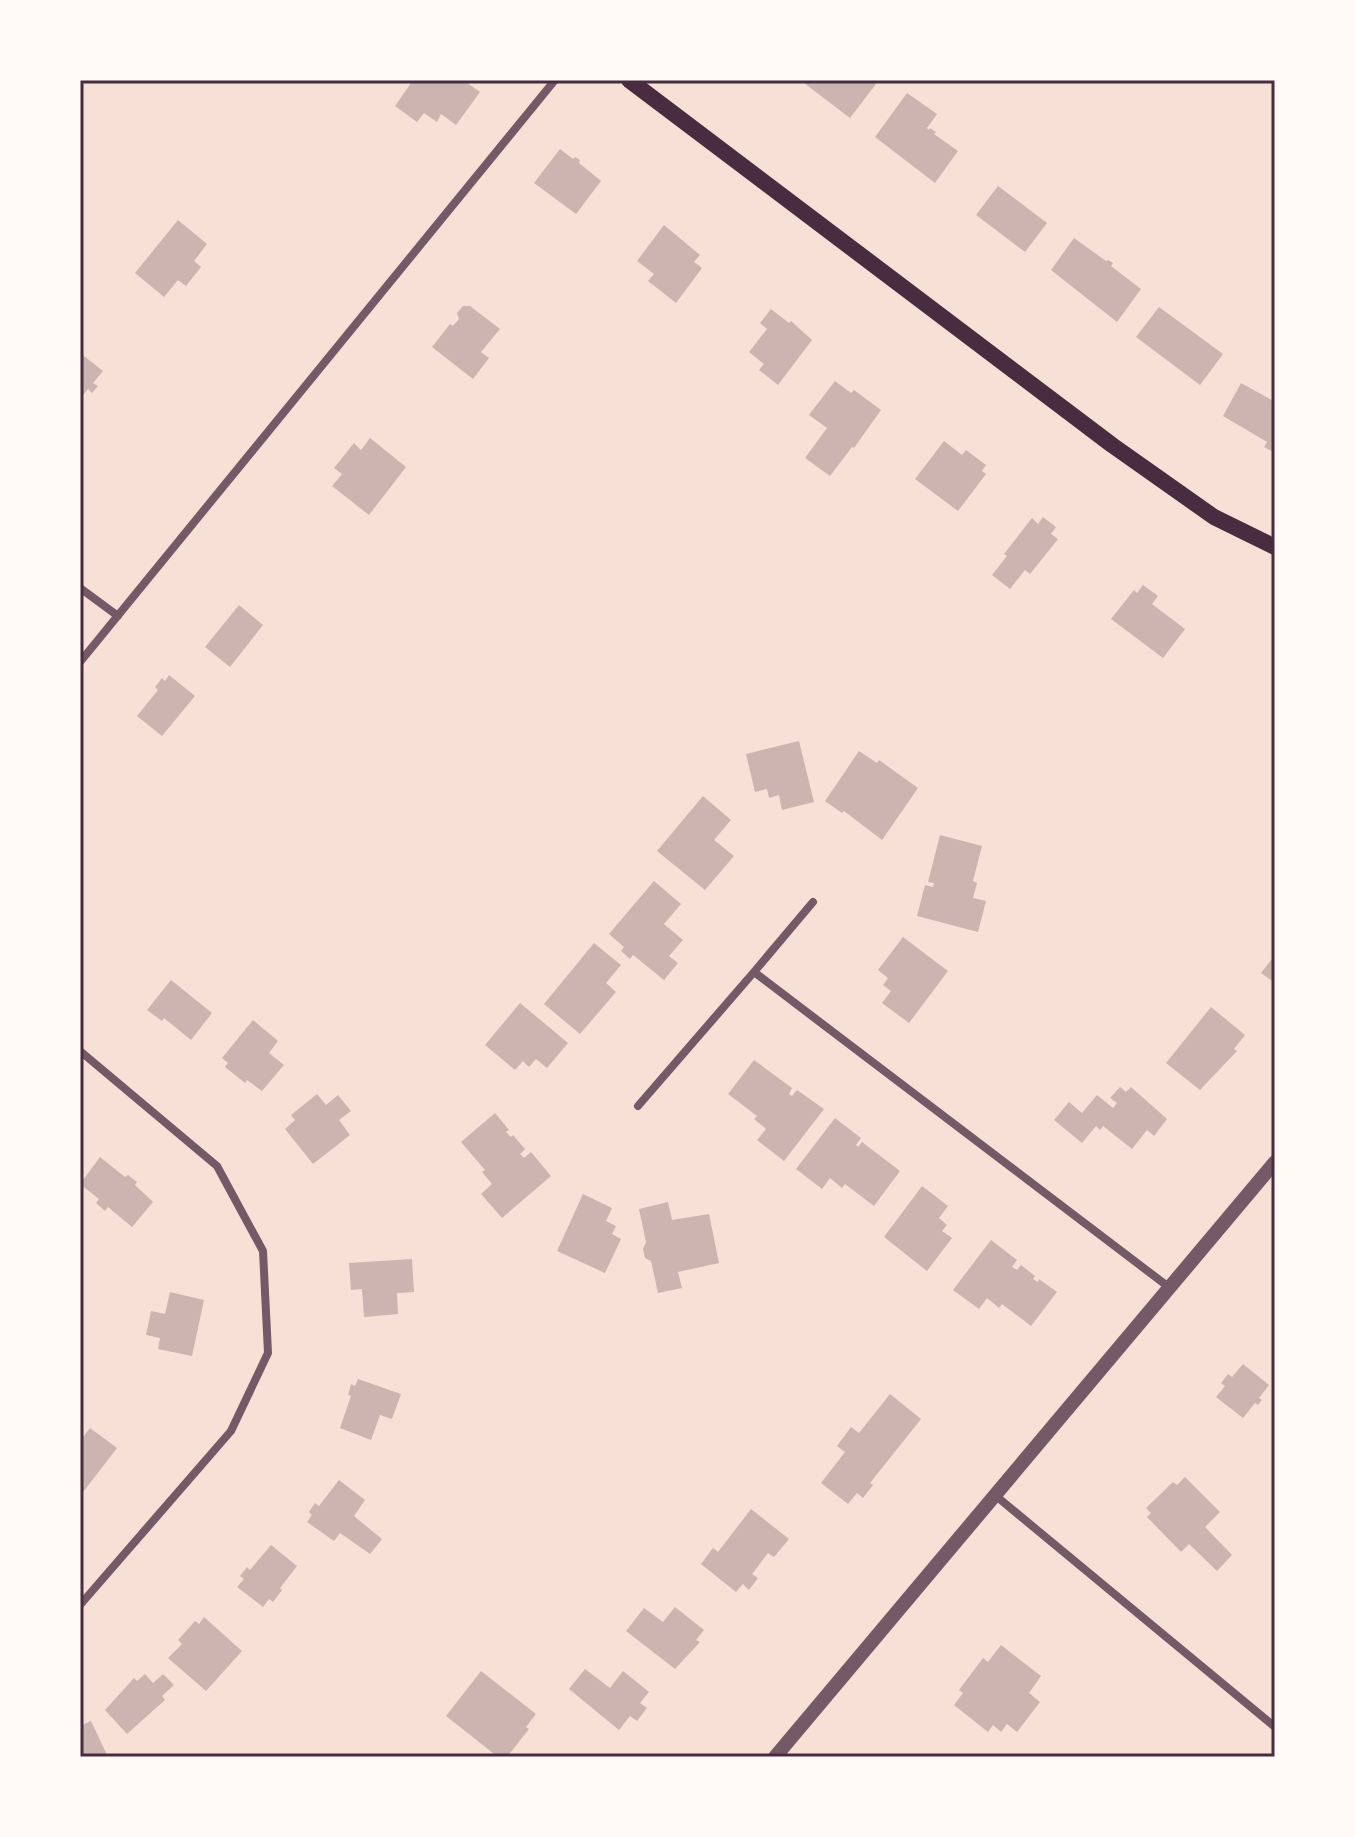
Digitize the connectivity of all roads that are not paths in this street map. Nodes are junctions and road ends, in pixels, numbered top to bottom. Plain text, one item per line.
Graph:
1 (555, 80) edge
2 (629, 80) edge
3 (1275, 547) edge
4 (80, 588) edge
5 (118, 616) junction
6 (80, 662) edge
7 (813, 902) dead end
8 (754, 972) junction
9 (80, 1051) edge
10 (638, 1106) dead end
11 (1275, 1162) edge
12 (1170, 1288) junction
13 (996, 1496) junction
14 (80, 1605) edge
15 (1275, 1727) edge
16 (775, 1757) edge

1 - 5 street
2 - 3 main road
4 - 5 street
5 - 6 street
7 - 8 street
8 - 10 street
8 - 12 street
9 - 14 street
11 - 12 street
12 - 13 street
13 - 15 street
13 - 16 street

